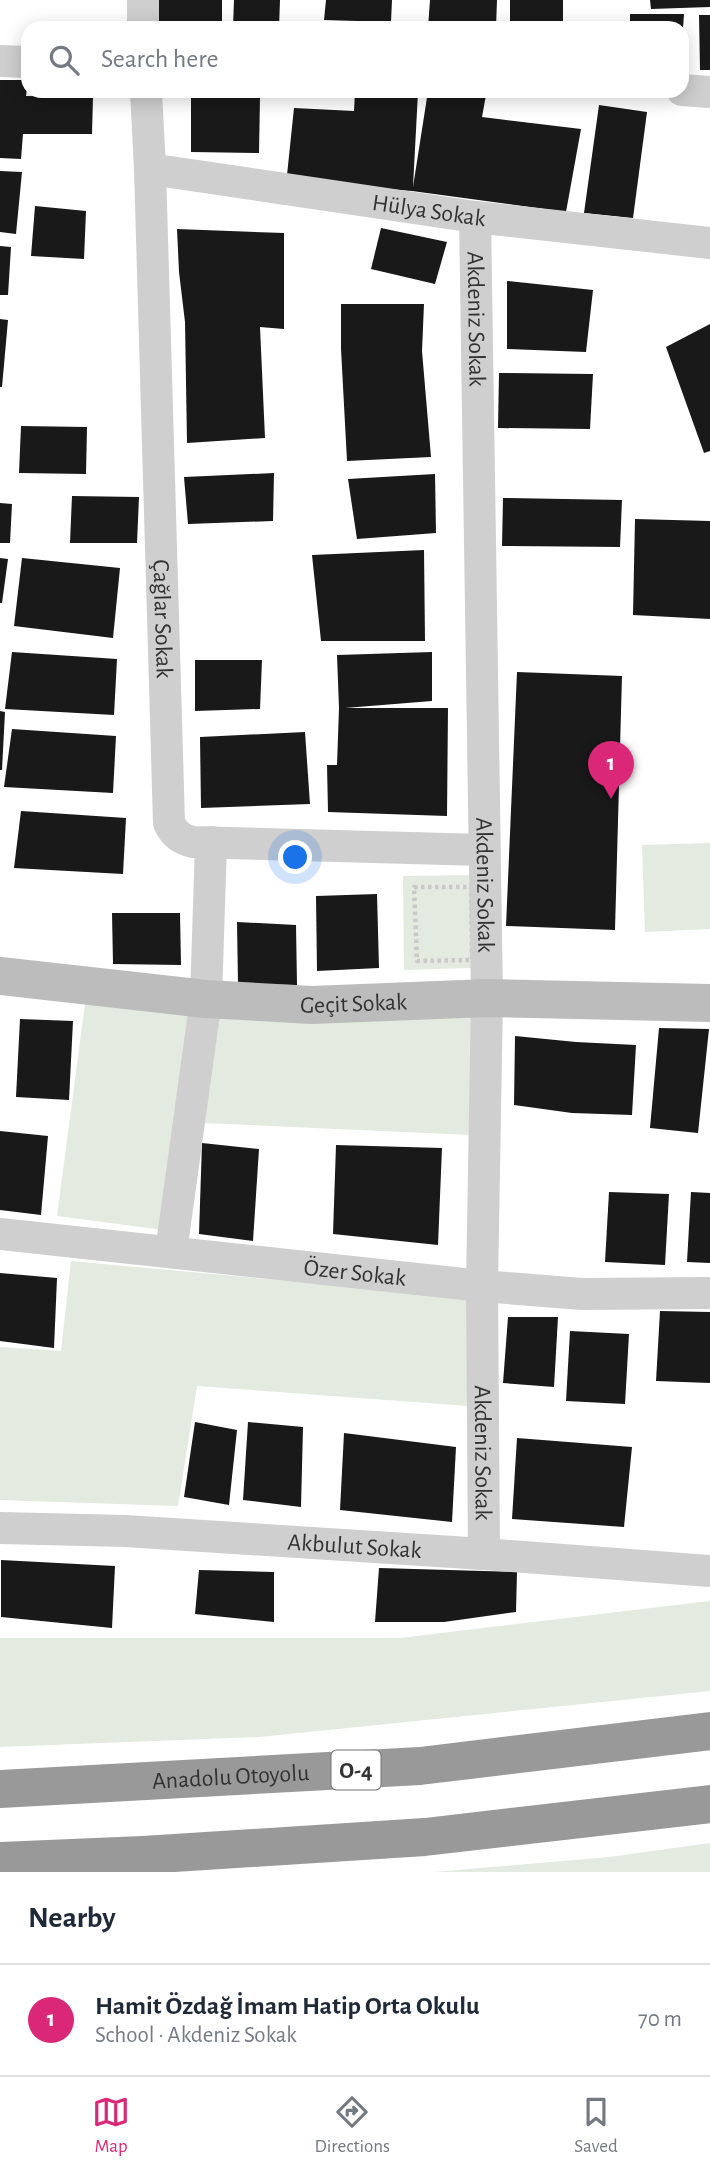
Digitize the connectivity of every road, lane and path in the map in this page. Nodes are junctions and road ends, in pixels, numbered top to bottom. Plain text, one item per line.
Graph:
1 (143, 0) edge
2 (143, 21) edge
3 (0, 61) edge
4 (21, 62) edge
5 (689, 90) edge
6 (710, 92) edge
7 (146, 98) edge
8 (150, 169) junction
9 (475, 217) junction
10 (710, 243) edge
11 (211, 842) junction
12 (483, 850) junction
13 (472, 960) joint
14 (0, 976) edge
15 (487, 998) junction
16 (206, 999) junction
17 (710, 1003) edge
18 (0, 1234) edge
19 (172, 1252) junction
20 (482, 1286) junction
21 (710, 1293) edge
22 (0, 1528) edge
23 (484, 1554) junction
24 (710, 1571) edge
25 (710, 1731) edge
26 (0, 1789) edge
27 (710, 1804) edge
28 (0, 1861) edge

1 - 2 street
3 - 4 street
5 - 6 street
7 - 8 street, Çağlar Sokak
8 - 9 street, Hülya Sokak
8 - 11 street, Çağlar Sokak
9 - 10 street, Hülya Sokak
9 - 12 street, Akdeniz Sokak
11 - 12 street, Çağlar Sokak
11 - 16 street
12 - 15 street, Akdeniz Sokak
13 - 13 path
14 - 16 street, Geçit Sokak
15 - 16 street, Geçit Sokak
15 - 17 street, Geçit Sokak
15 - 20 street, Akdeniz Sokak
16 - 19 street
18 - 19 street, Özer Sokak
19 - 20 street, Özer Sokak
20 - 21 street, Özer Sokak
20 - 23 street, Akdeniz Sokak
22 - 23 street, Akbulut Sokak
23 - 24 street, Akbulut Sokak
25 - 26 highway, Anadolu Otoyolu / O-4
27 - 28 highway

